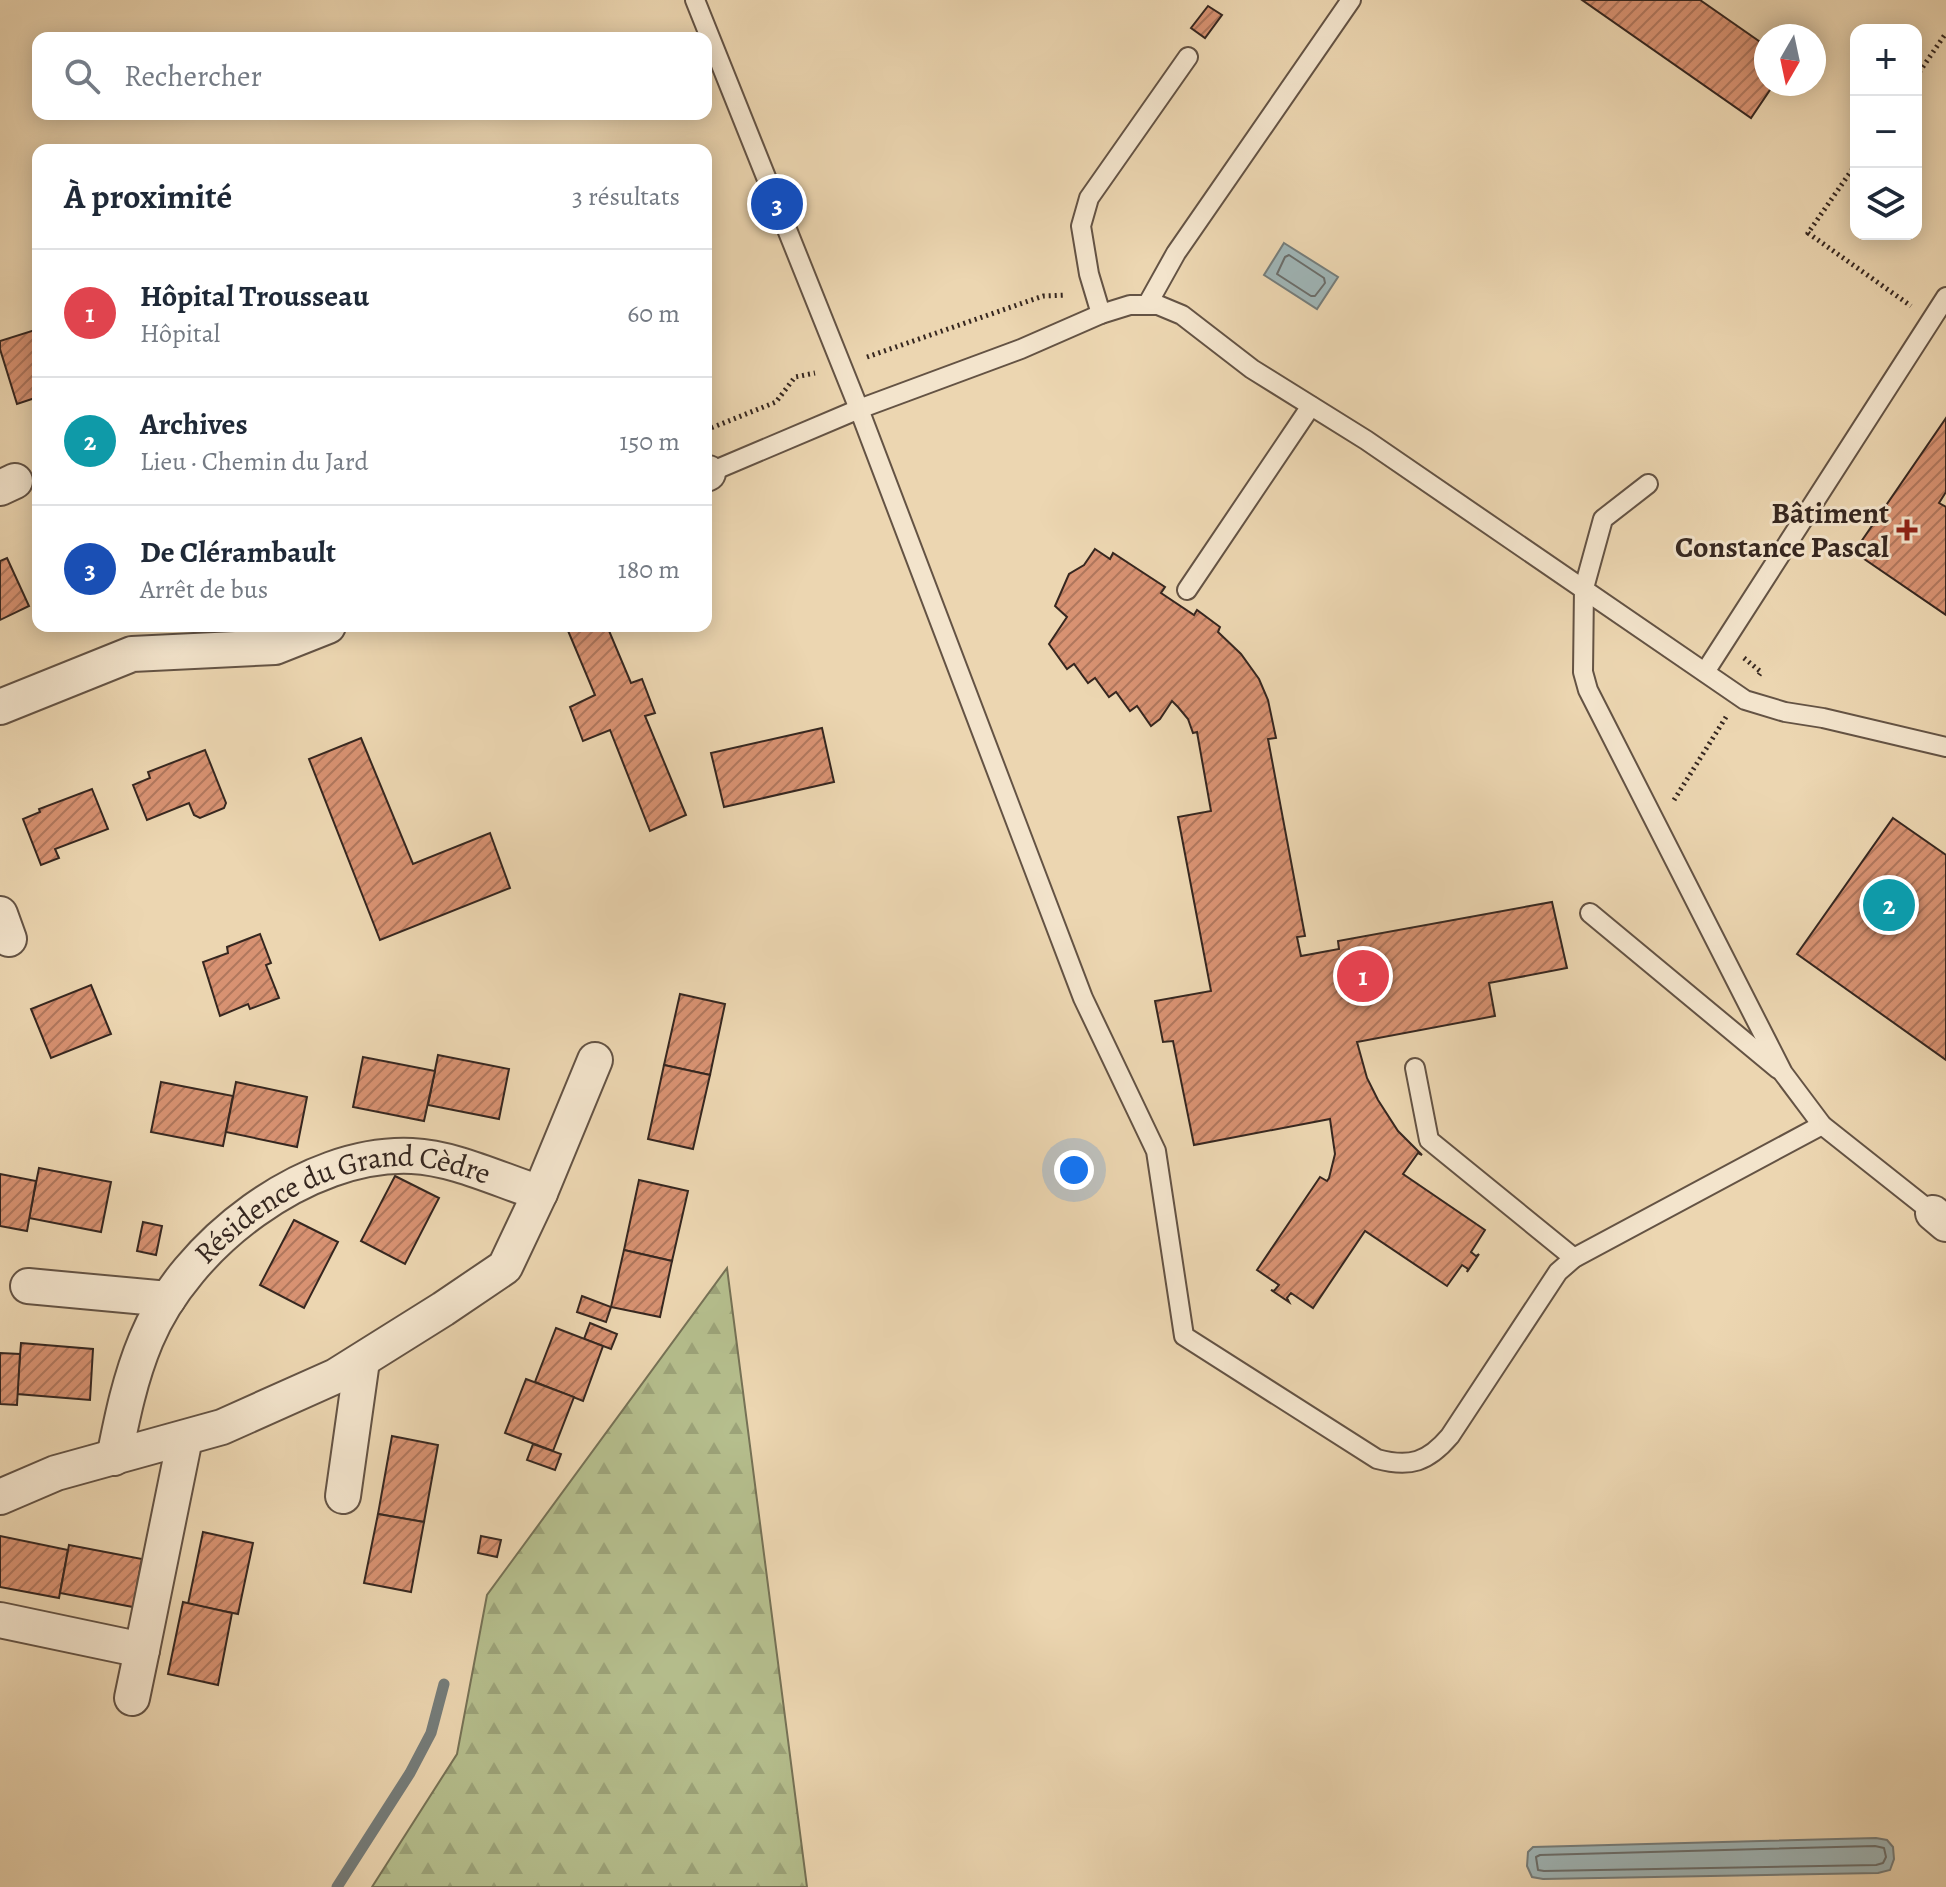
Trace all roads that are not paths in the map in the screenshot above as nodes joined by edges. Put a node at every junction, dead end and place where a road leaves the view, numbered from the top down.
1 (695, 0) edge
2 (1351, 0) edge
3 (708, 32) edge
4 (712, 42) edge
5 (1188, 57) dead end
6 (1946, 297) edge
7 (1147, 305) junction
8 (1101, 314) junction
9 (1311, 406) junction
10 (859, 409) junction
11 (712, 472) edge
12 (1648, 484) dead end
13 (1584, 588) junction
14 (1187, 590) dead end
15 (313, 632) edge
16 (1705, 672) junction
17 (0, 707) edge
18 (1946, 747) edge
19 (1590, 913) dead end
20 (595, 1060) dead end
21 (1415, 1068) dead end
22 (1783, 1073) junction
23 (1822, 1125) junction
24 (540, 1193) junction
25 (1940, 1218) edge
26 (1574, 1258) junction
27 (28, 1286) dead end
28 (168, 1299) junction
29 (362, 1361) junction
30 (185, 1438) junction
31 (114, 1458) junction
32 (343, 1496) dead end
33 (0, 1497) edge
34 (0, 1620) edge
35 (142, 1650) junction
36 (132, 1698) dead end

1 - 3 lane
2 - 7 lane
4 - 10 lane
5 - 8 lane
6 - 16 lane
7 - 8 lane
7 - 9 lane
8 - 10 lane
9 - 13 lane
9 - 14 lane
10 - 11 lane
10 - 26 lane
12 - 13 lane
13 - 16 lane
13 - 22 lane
15 - 17 street
16 - 18 lane
19 - 22 lane
20 - 24 street, Résidence du Grand Cèdre
21 - 26 lane
22 - 23 lane
23 - 25 lane
23 - 26 lane
24 - 28 street, Résidence du Grand Cèdre
24 - 29 street, Résidence du Grand Cèdre
27 - 28 street, Résidence du Grand Cèdre
28 - 31 street, Résidence du Grand Cèdre
29 - 30 street, Résidence du Grand Cèdre
29 - 32 street
30 - 31 street, Résidence du Grand Cèdre
30 - 35 street
31 - 33 street, Résidence du Grand Cèdre
34 - 35 street
35 - 36 street

